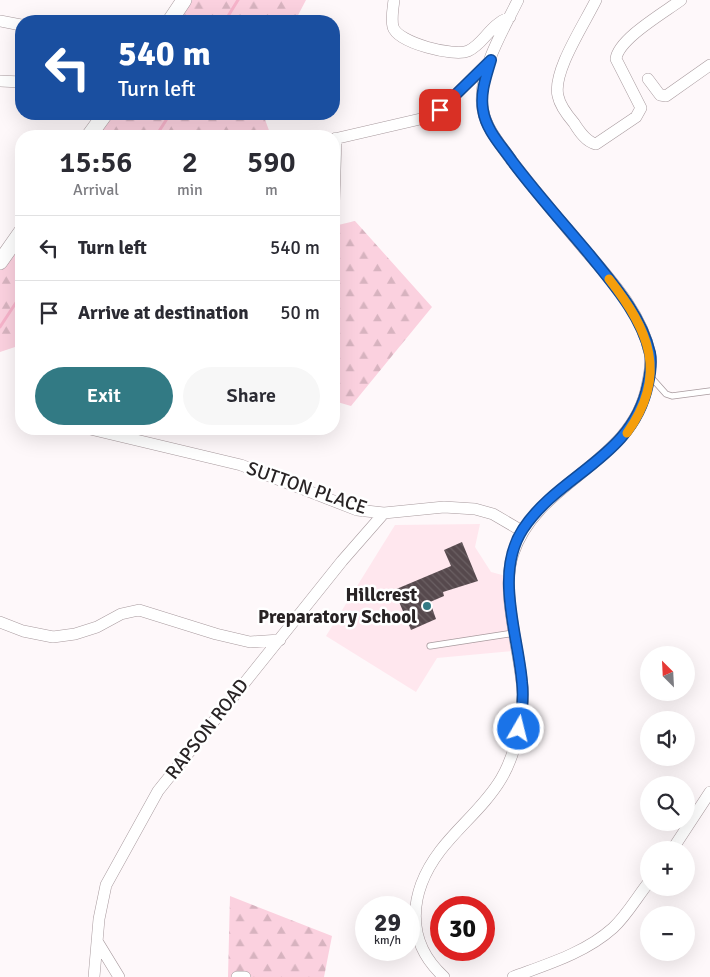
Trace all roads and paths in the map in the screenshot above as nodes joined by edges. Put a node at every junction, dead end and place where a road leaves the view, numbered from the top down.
1 (184, 0) edge
2 (394, 0) edge
3 (518, 0) edge
4 (596, 0) edge
5 (681, 0) edge
6 (174, 15) edge
7 (510, 18) junction
8 (0, 20) edge
9 (15, 24) edge
10 (491, 60) junction
11 (710, 65) edge
12 (648, 79) dead end
13 (0, 81) edge
14 (15, 82) edge
15 (340, 138) edge
16 (15, 241) edge
17 (0, 262) edge
18 (650, 376) junction
19 (710, 391) edge
20 (115, 435) edge
21 (384, 513) junction
22 (522, 531) junction
23 (0, 622) edge
24 (515, 633) junction
25 (280, 640) junction
26 (430, 646) dead end
27 (710, 792) edge
28 (678, 841) edge
29 (640, 894) edge
30 (97, 941) junction
31 (94, 977) edge
32 (119, 977) edge
33 (237, 977) edge
34 (245, 977) edge
35 (444, 977) edge
36 (513, 977) edge

1 - 6 main road
2 - 7 street
3 - 7 street
4 - 5 street
7 - 10 street
8 - 9 street
10 - 15 street
10 - 18 street
11 - 12 street
13 - 14 street
16 - 17 main road
18 - 19 lane
18 - 22 street
20 - 21 street, SUTTON PLACE
21 - 22 street, SUTTON PLACE
21 - 25 street, RAPSON ROAD
22 - 24 street
23 - 25 street
24 - 26 lane
24 - 35 street
25 - 30 street, RAPSON ROAD
27 - 28 street
29 - 36 street
30 - 31 street, RAPSON ROAD
30 - 32 street
33 - 34 street

